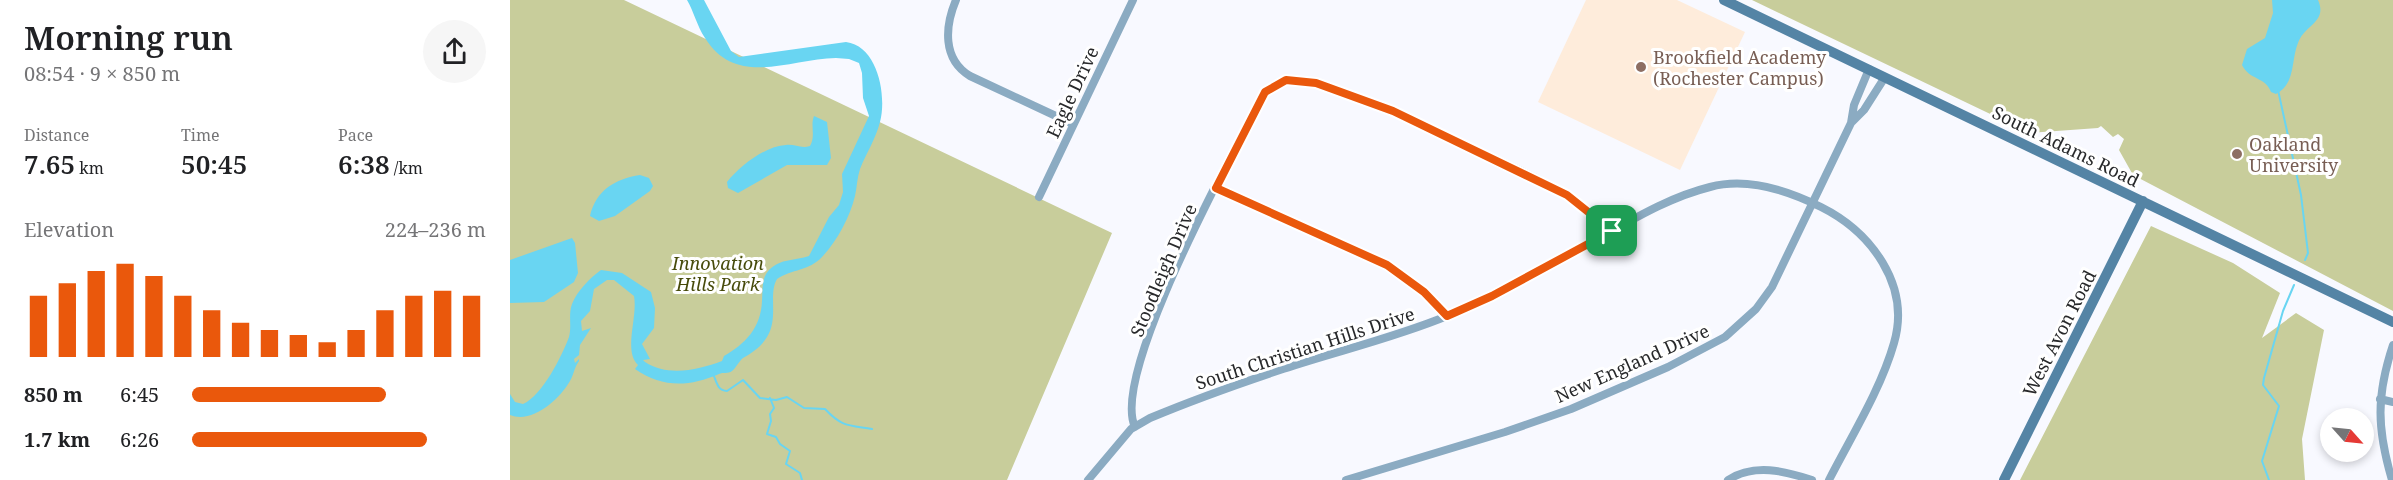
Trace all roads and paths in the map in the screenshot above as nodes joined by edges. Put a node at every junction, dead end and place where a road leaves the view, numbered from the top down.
1 (956, 0) edge
2 (1133, 0) edge
3 (1724, 0) edge
4 (1869, 69) junction
5 (1885, 77) junction
6 (1851, 123) junction
7 (1073, 124) junction
8 (1216, 188) junction
9 (1039, 197) dead end
10 (2143, 201) junction
11 (1814, 203) junction
12 (1612, 231) junction
13 (1447, 316) junction
14 (2393, 322) edge
15 (2393, 345) edge
16 (2380, 399) junction
17 (2393, 402) edge
18 (1135, 426) junction
19 (1088, 480) edge
20 (1346, 480) edge
21 (1728, 480) edge
22 (1812, 480) edge
23 (1829, 480) edge
24 (2004, 480) edge
25 (2392, 480) edge

1 - 7 street
2 - 7 street, Eagle Drive
3 - 4 main road, South Adams Road
4 - 5 main road, South Adams Road
4 - 6 street, New England Drive
5 - 6 street, New England Drive
5 - 10 main road, South Adams Road
6 - 11 street, New England Drive
7 - 9 street, Eagle Drive
8 - 12 street, Stoodleigh Drive
8 - 13 street
8 - 18 street, Stoodleigh Drive
10 - 14 main road, South Adams Road
10 - 24 main road, West Avon Road
11 - 12 street, South Christian Hills Drive
11 - 20 street, New England Drive
11 - 23 street, South Christian Hills Drive
12 - 13 street, South Christian Hills Drive
13 - 18 street, South Christian Hills Drive
15 - 16 street
16 - 17 street
16 - 25 street
18 - 19 street, South Christian Hills Drive
21 - 22 street

